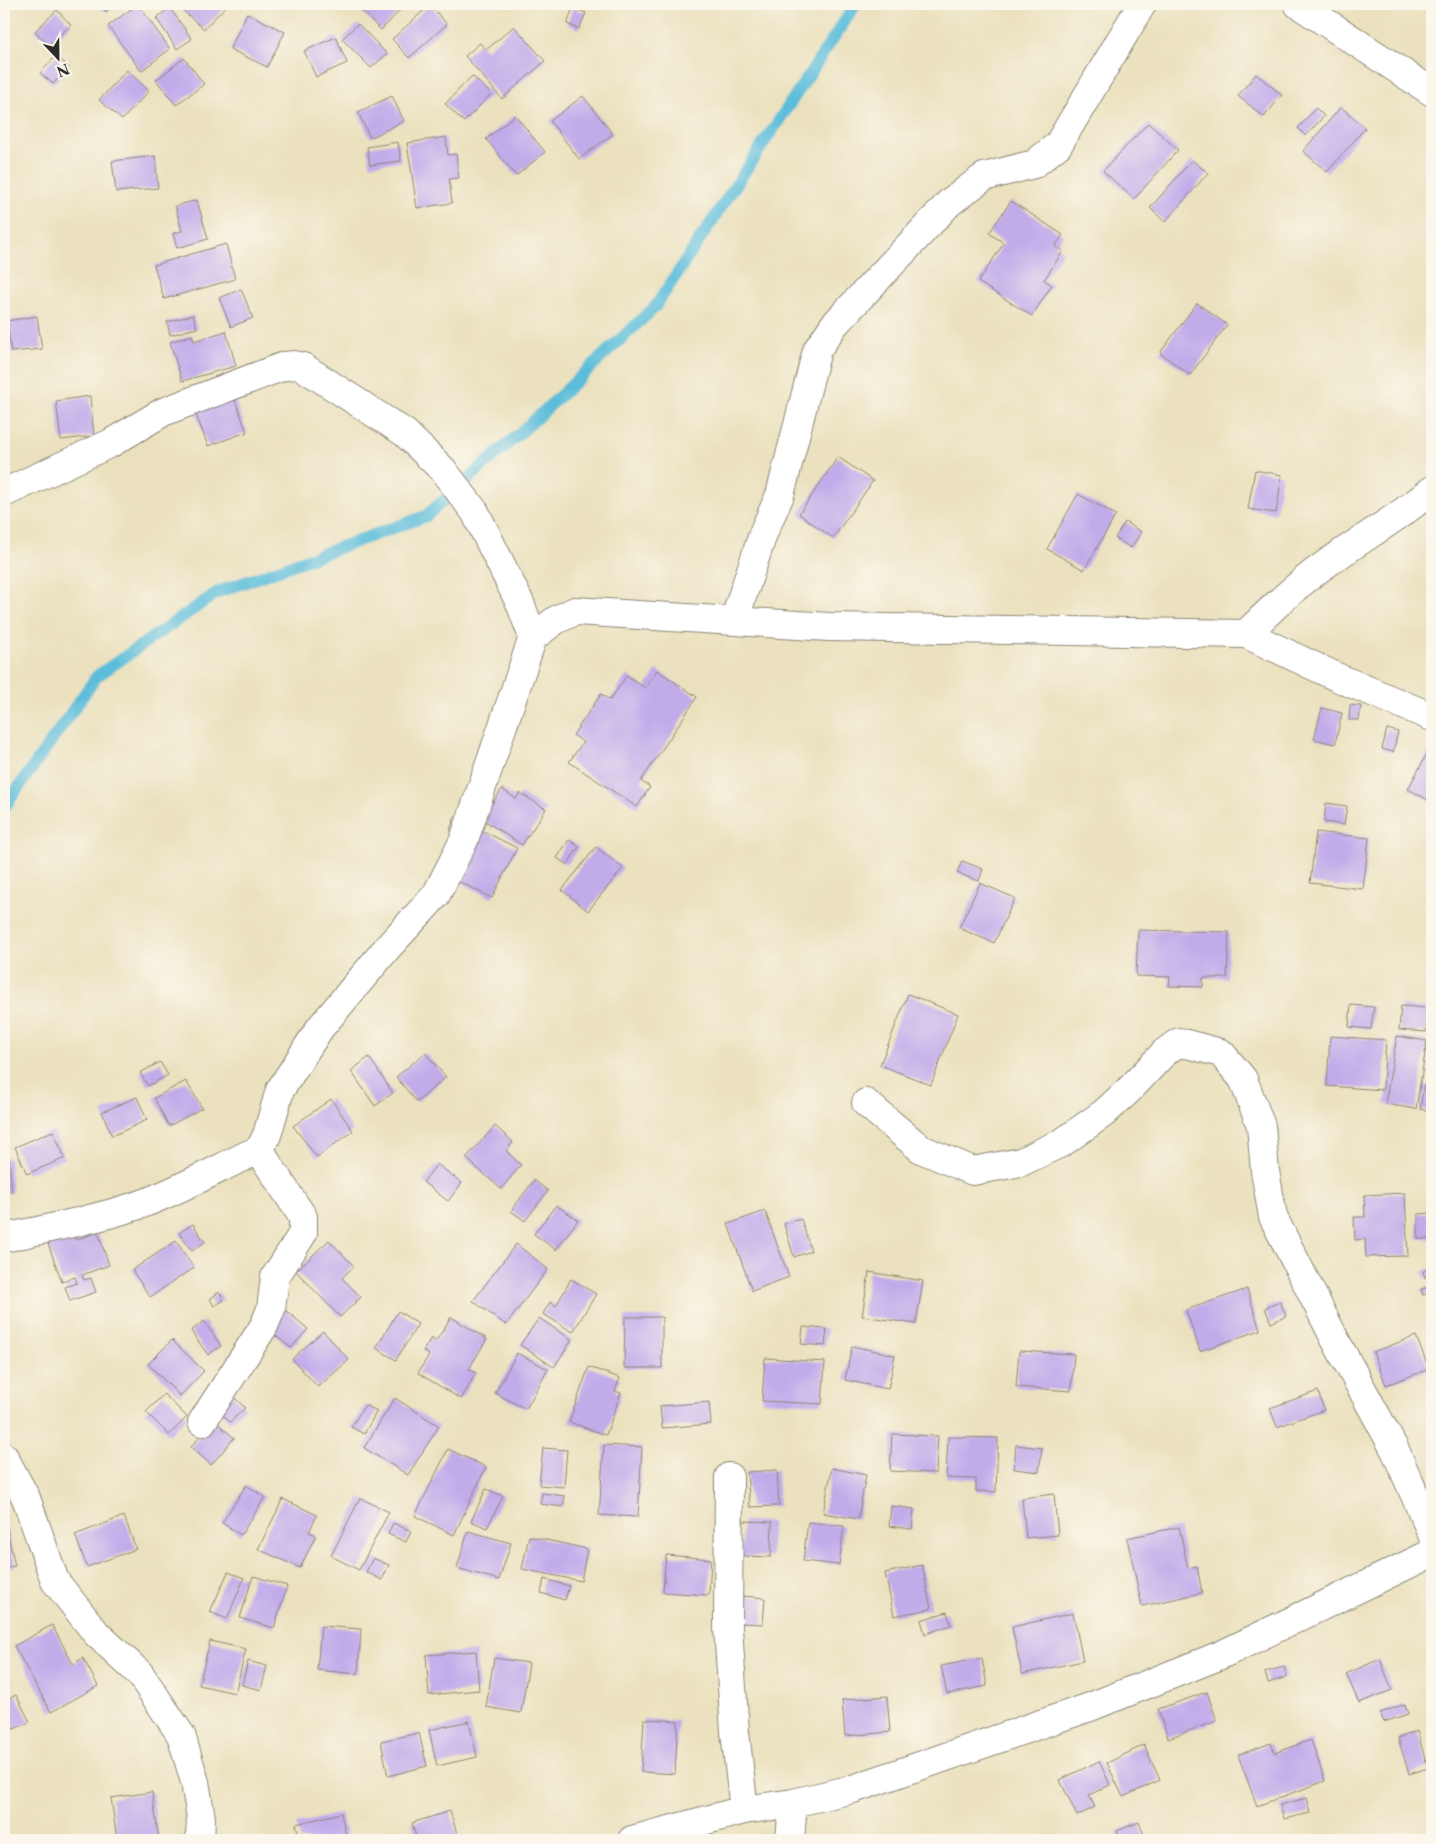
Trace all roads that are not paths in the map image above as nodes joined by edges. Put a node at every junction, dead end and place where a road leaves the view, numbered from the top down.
1 (1142, 4) edge
2 (1298, 4) edge
3 (1432, 92) edge
4 (1432, 490) edge
5 (4, 493) edge
6 (734, 621) junction
7 (1246, 634) junction
8 (533, 637) junction
9 (1432, 717) edge
10 (866, 1103) dead end
11 (260, 1148) junction
12 (4, 1238) edge
13 (202, 1422) dead end
14 (4, 1456) edge
15 (728, 1477) dead end
16 (1432, 1534) edge
17 (1432, 1553) edge
18 (793, 1803) junction
19 (744, 1810) junction
20 (200, 1840) edge
21 (632, 1840) edge
22 (790, 1840) edge

1 - 6 street
2 - 3 street
4 - 7 street
5 - 8 street
6 - 7 street
6 - 8 street
7 - 9 street
8 - 11 street
10 - 16 street
11 - 12 street
11 - 13 street
14 - 20 street
15 - 19 street
17 - 18 street
18 - 19 street
18 - 22 street
19 - 21 street

